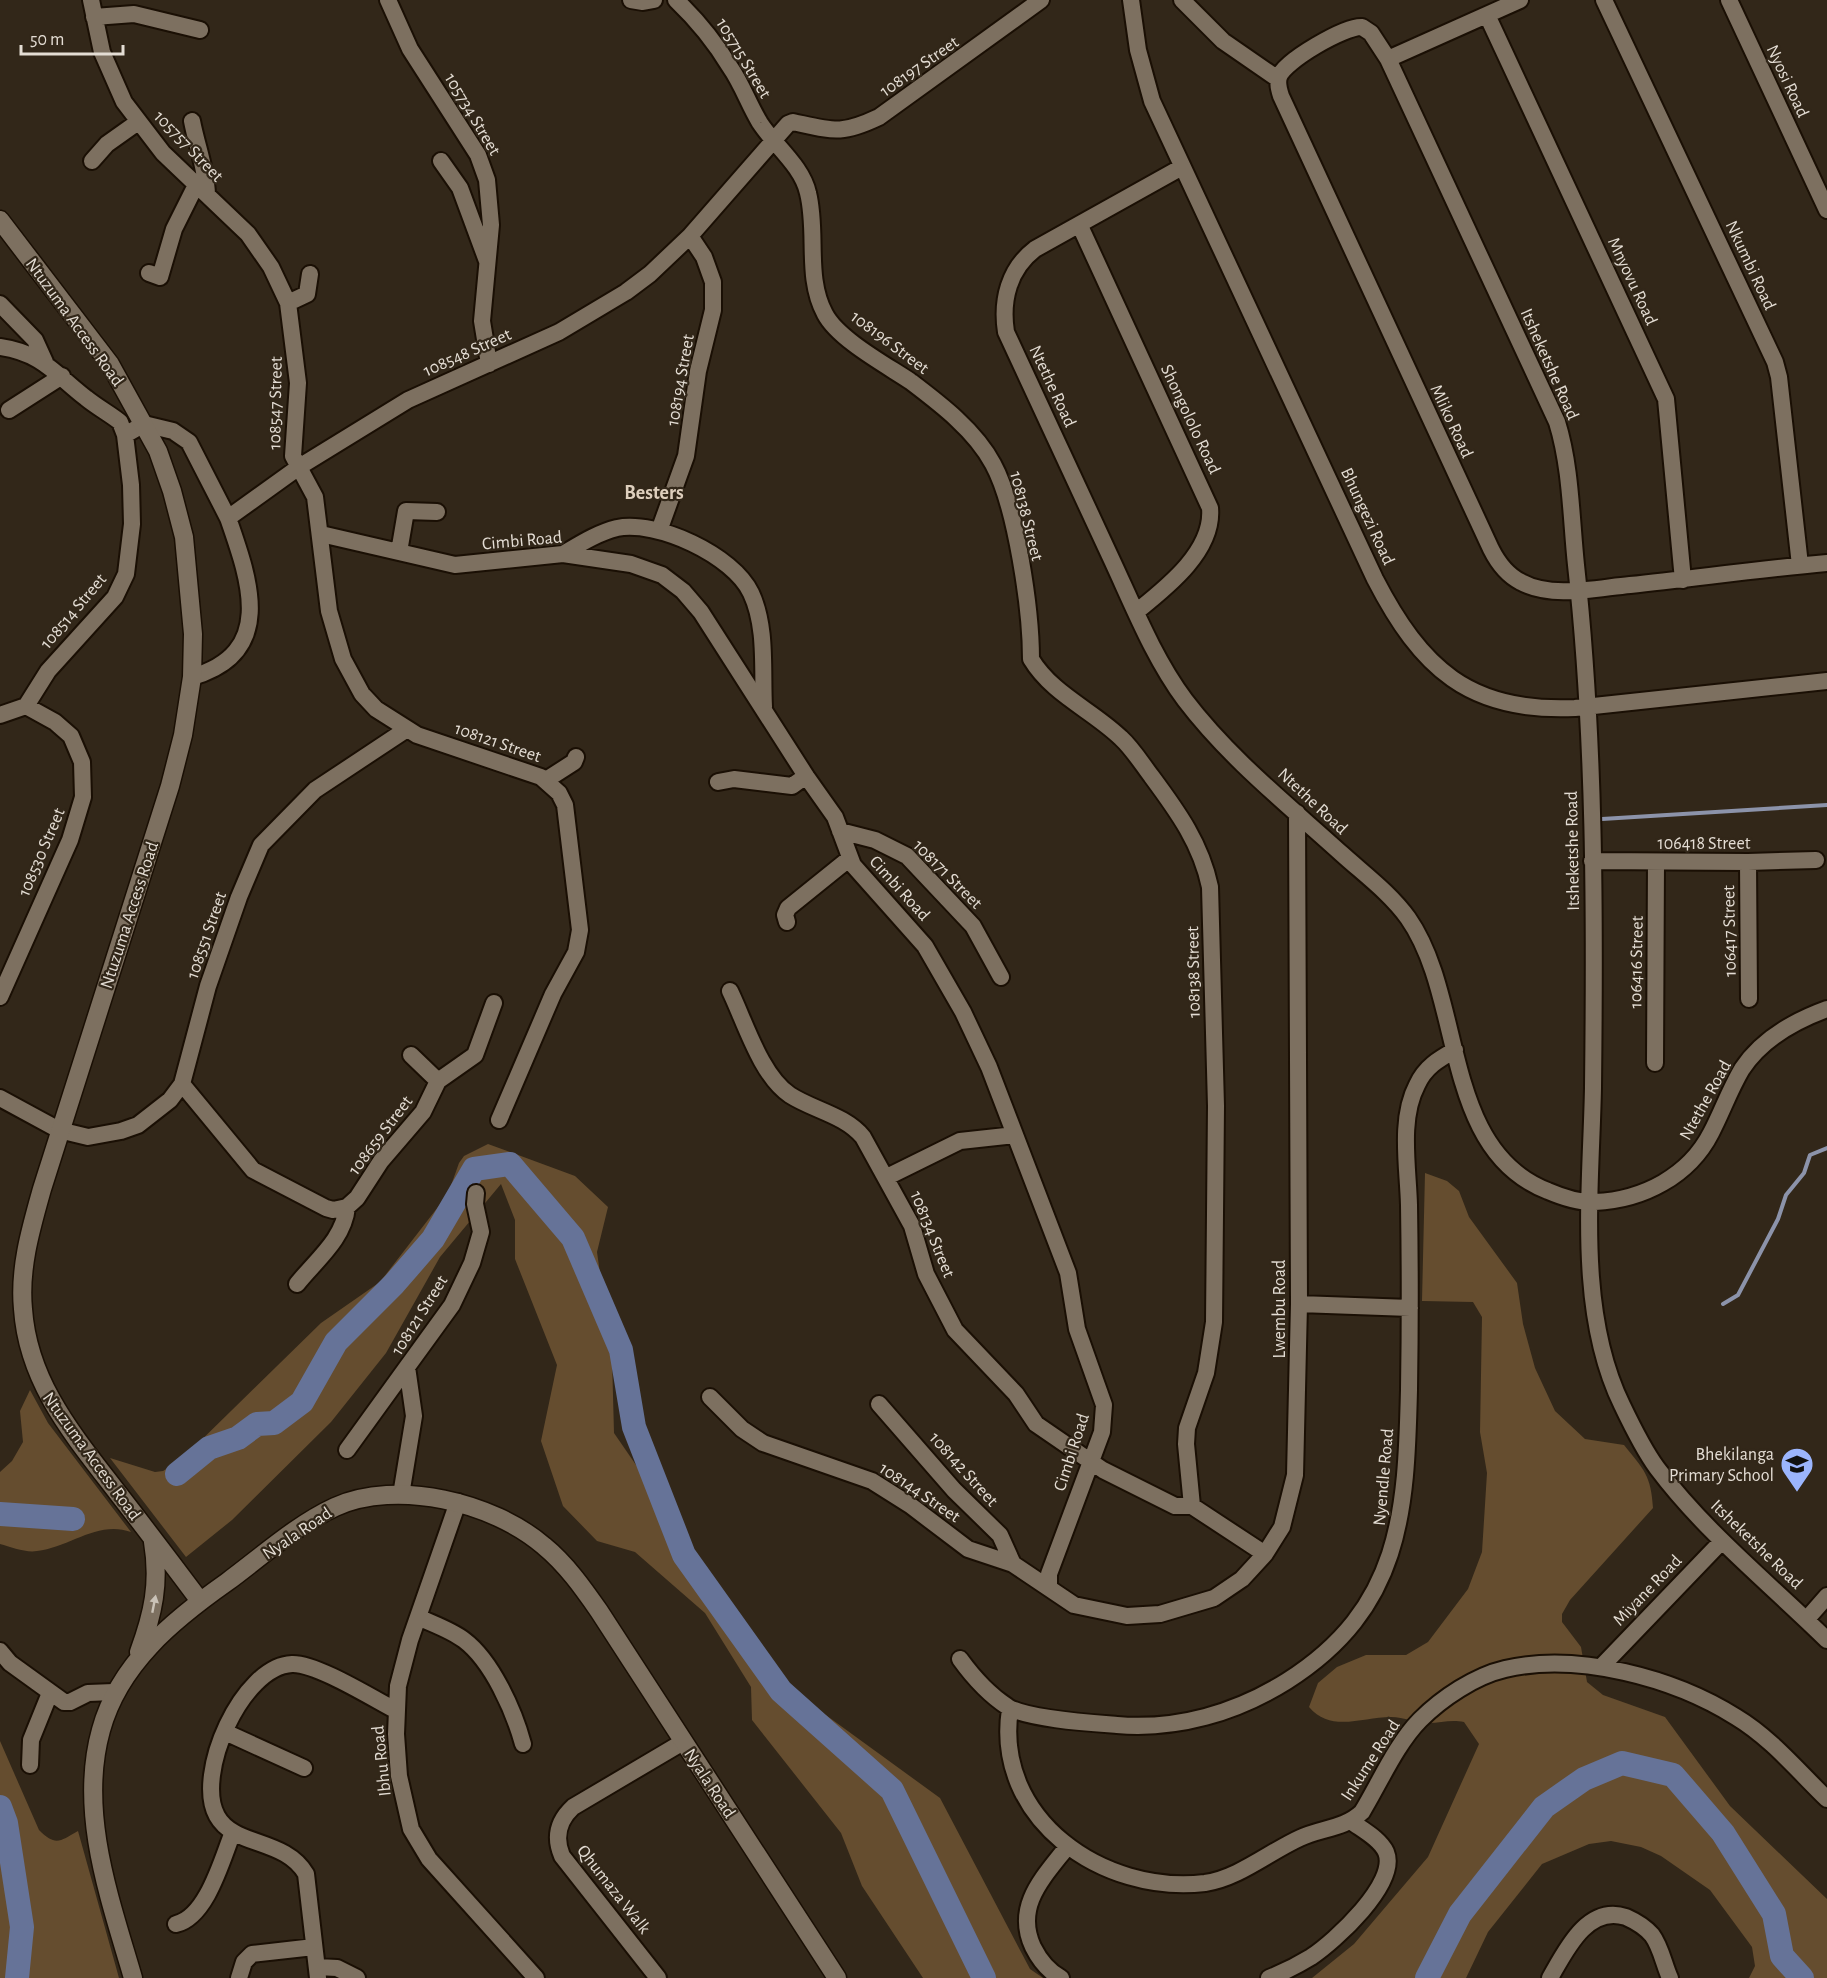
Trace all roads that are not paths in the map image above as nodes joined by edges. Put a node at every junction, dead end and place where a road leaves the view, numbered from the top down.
1 (91, 0) edge
2 (388, 0) edge
3 (631, 0) edge
4 (654, 0) edge
5 (676, 0) edge
6 (1041, 0) edge
7 (1131, 0) edge
8 (1182, 0) edge
9 (1520, 0) edge
10 (1604, 0) edge
11 (1729, 0) edge
12 (1487, 15) junction
13 (94, 17) junction
14 (200, 30) dead end
15 (1388, 59) junction
16 (1278, 79) junction
17 (138, 122) junction
18 (192, 122) dead end
19 (807, 125) joint
20 (772, 141) junction
21 (92, 161) dead end
22 (441, 161) dead end
23 (1182, 167) junction
24 (202, 189) junction
25 (1827, 210) edge
26 (0, 220) edge
27 (1080, 226) junction
28 (690, 236) junction
29 (487, 261) junction
30 (310, 274) dead end
31 (154, 275) dead end
32 (288, 303) junction
33 (0, 304) edge
34 (0, 347) edge
35 (45, 362) junction
36 (489, 364) junction
37 (62, 376) junction
38 (9, 410) dead end
39 (144, 424) junction
40 (965, 428) joint
41 (125, 435) junction
42 (299, 467) junction
43 (437, 512) dead end
44 (228, 518) junction
45 (659, 531) junction
46 (321, 534) junction
47 (399, 552) junction
48 (563, 554) junction
49 (1827, 563) edge
50 (1800, 565) junction
51 (1683, 580) junction
52 (1579, 589) junction
53 (1136, 612) junction
54 (192, 677) junction
55 (1827, 681) edge
56 (26, 706) junction
57 (1587, 706) junction
58 (764, 707) junction
59 (0, 715) edge
60 (407, 729) junction
61 (576, 757) dead end
62 (806, 776) junction
63 (546, 780) junction
64 (718, 782) dead end
65 (1297, 813) junction
66 (840, 831) junction
67 (850, 858) junction
68 (1816, 860) dead end
69 (1592, 861) junction
70 (1656, 862) junction
71 (1748, 862) junction
72 (787, 922) dead end
73 (1001, 977) dead end
74 (730, 991) dead end
75 (0, 997) edge
76 (1749, 999) dead end
77 (494, 1003) dead end
78 (1827, 1009) edge
79 (1455, 1050) junction
80 (411, 1055) dead end
81 (1654, 1063) dead end
82 (438, 1081) junction
83 (182, 1084) junction
84 (0, 1098) edge
85 (498, 1120) dead end
86 (59, 1130) junction
87 (1015, 1135) junction
88 (887, 1178) junction
89 (476, 1193) dead end
90 (1591, 1203) junction
91 (347, 1207) junction
92 (297, 1284) dead end
93 (1299, 1304) junction
94 (1410, 1308) junction
95 (407, 1367) junction
96 (710, 1397) dead end
97 (879, 1404) dead end
98 (346, 1450) dead end
99 (1092, 1461) junction
100 (401, 1495) junction
101 (458, 1502) junction
102 (1192, 1506) junction
103 (153, 1539) junction
104 (1722, 1541) junction
105 (1265, 1554) junction
106 (1013, 1564) junction
107 (1048, 1586) junction
108 (1827, 1596) edge
109 (200, 1601) junction
110 (418, 1617) junction
111 (1806, 1620) junction
112 (1827, 1640) edge
113 (0, 1651) edge
114 (960, 1659) dead end
115 (137, 1660) junction
116 (1601, 1667) junction
117 (114, 1692) junction
118 (50, 1693) junction
119 (1010, 1709) junction
120 (395, 1710) junction
121 (225, 1732) junction
122 (683, 1742) junction
123 (523, 1744) dead end
124 (30, 1765) dead end
125 (304, 1768) dead end
126 (1827, 1799) edge
127 (1352, 1822) junction
128 (233, 1832) junction
129 (1067, 1847) junction
130 (176, 1924) dead end
131 (314, 1947) junction
132 (317, 1972) edge
133 (133, 1978) edge
134 (239, 1978) edge
135 (357, 1978) edge
136 (536, 1978) edge
137 (658, 1978) edge
138 (837, 1978) edge
139 (1061, 1978) edge
140 (1269, 1978) edge
141 (1550, 1978) edge
142 (1670, 1978) edge

1 - 13 street, 105757 Street
2 - 29 street, 105734 Street
3 - 4 street
5 - 20 street, 105715 Street
6 - 19 street, 108197 Street
7 - 23 street, Bhungezi Road
8 - 16 street
9 - 12 street
10 - 50 street, Nkumbi Road
11 - 25 street, Nyosi Road
12 - 15 street
12 - 51 street, Mnyovu Road
13 - 14 street
13 - 17 street, 105757 Street
15 - 16 street, Itsheketshe Road
15 - 52 street, Itsheketshe Road
16 - 52 street, Mliko Road
17 - 21 street
17 - 24 street, 105757 Street
18 - 24 street
19 - 20 street, 108548 Street
20 - 28 street, 108548 Street
20 - 40 street, 108196 Street
22 - 29 street
23 - 27 street, Ntethe Road
23 - 57 street, Bhungezi Road
24 - 31 street
24 - 32 street, 105757 Street
26 - 39 street, Ntuzuma Access Road
27 - 53 street, Shongololo Road
27 - 53 street, Ntethe Road
28 - 36 street, 108548 Street
28 - 45 street, 108194 Street
29 - 36 street, 105734 Street
30 - 32 street
32 - 42 street, 108547 Street
33 - 35 street
34 - 35 street
35 - 37 street
36 - 42 street, 108548 Street
37 - 38 street
37 - 41 street
39 - 41 street
39 - 44 street
39 - 54 street, Ntuzuma Access Road
40 - 102 street, 108138 Street
41 - 56 street, 108514 Street
42 - 44 street, 108548 Street
42 - 46 street, 108121 Street
43 - 47 street
44 - 54 street
45 - 48 street
45 - 58 street
46 - 47 street, Cimbi Road
46 - 60 street, 108121 Street
47 - 48 street, Cimbi Road
48 - 58 street, Cimbi Road
49 - 50 street, Mliko Road
50 - 51 street, Mliko Road
51 - 52 street, Mliko Road
52 - 57 street, Itsheketshe Road
53 - 65 street, Ntethe Road
54 - 86 street, Ntuzuma Access Road
55 - 57 street, Bhungezi Road
56 - 59 street
56 - 75 street, 108530 Street
57 - 69 street, Itsheketshe Road
58 - 62 street, Cimbi Road
60 - 63 street, 108121 Street
60 - 83 street, 108551 Street
61 - 63 street
62 - 64 street
62 - 66 street, Cimbi Road
63 - 85 street, 108121 Street
65 - 79 street, Ntethe Road
65 - 93 street, Lwembu Road
66 - 67 street, Cimbi Road
66 - 73 street, 108171 Street
67 - 72 street
67 - 87 street, Cimbi Road
68 - 71 street, 106418 Street
69 - 70 street, 106418 Street
69 - 90 street, Itsheketshe Road
70 - 71 street, 106418 Street
70 - 81 street, 106416 Street
71 - 76 street, 106417 Street
74 - 88 street, 108134 Street
77 - 82 street
78 - 90 street, Ntethe Road
79 - 90 street, Ntethe Road
79 - 94 street, Nyendle Road
80 - 82 street
82 - 91 street, 108659 Street
83 - 86 street, 108551 Street
83 - 91 street
84 - 86 street
86 - 103 street, Ntuzuma Access Road
87 - 88 street
87 - 99 street, Cimbi Road
88 - 99 street, 108134 Street
89 - 95 street, 108121 Street
90 - 104 street, Itsheketshe Road
91 - 92 street, 108659 Street
93 - 94 street
93 - 105 street, Lwembu Road
94 - 119 street, Nyendle Road
95 - 98 street
95 - 100 street, 108121 Street
96 - 106 street, 108144 Street
97 - 106 street, 108142 Street
99 - 102 street, 108134 Street
99 - 107 street, Cimbi Road
100 - 101 street, Nyala Road
100 - 109 street, Nyala Road
101 - 110 street, Ibhu Road
101 - 122 street, Nyala Road
102 - 105 street
103 - 109 street, Ntuzuma Access Road
115 -> 103 street
104 - 111 street, Itsheketshe Road
104 - 116 street, Miyane Road
105 - 107 street, Lwembu Road
106 - 107 street, 108144 Street
108 - 111 street
109 - 115 street, Nyala Road
110 - 120 street, Ibhu Road
110 - 123 street
111 - 112 street, Itsheketshe Road
113 - 118 street
114 - 119 street, Nyendle Road
115 - 117 street, Nyala Road
116 - 126 street, Inkume Road
116 - 127 street, Inkume Road
117 - 118 street
117 - 133 street, Nyala Road
118 - 124 street
119 - 129 street, Inkume Road
120 - 121 street
120 - 136 street, Ibhu Road
121 - 125 street
121 - 128 street
122 - 137 street, Qhumaza Walk
122 - 138 street, Nyala Road
127 - 129 street, Inkume Road
127 - 140 street
128 - 130 street
128 - 131 street
129 - 139 street
131 - 132 street
131 - 134 street
132 - 135 street
141 - 142 street

